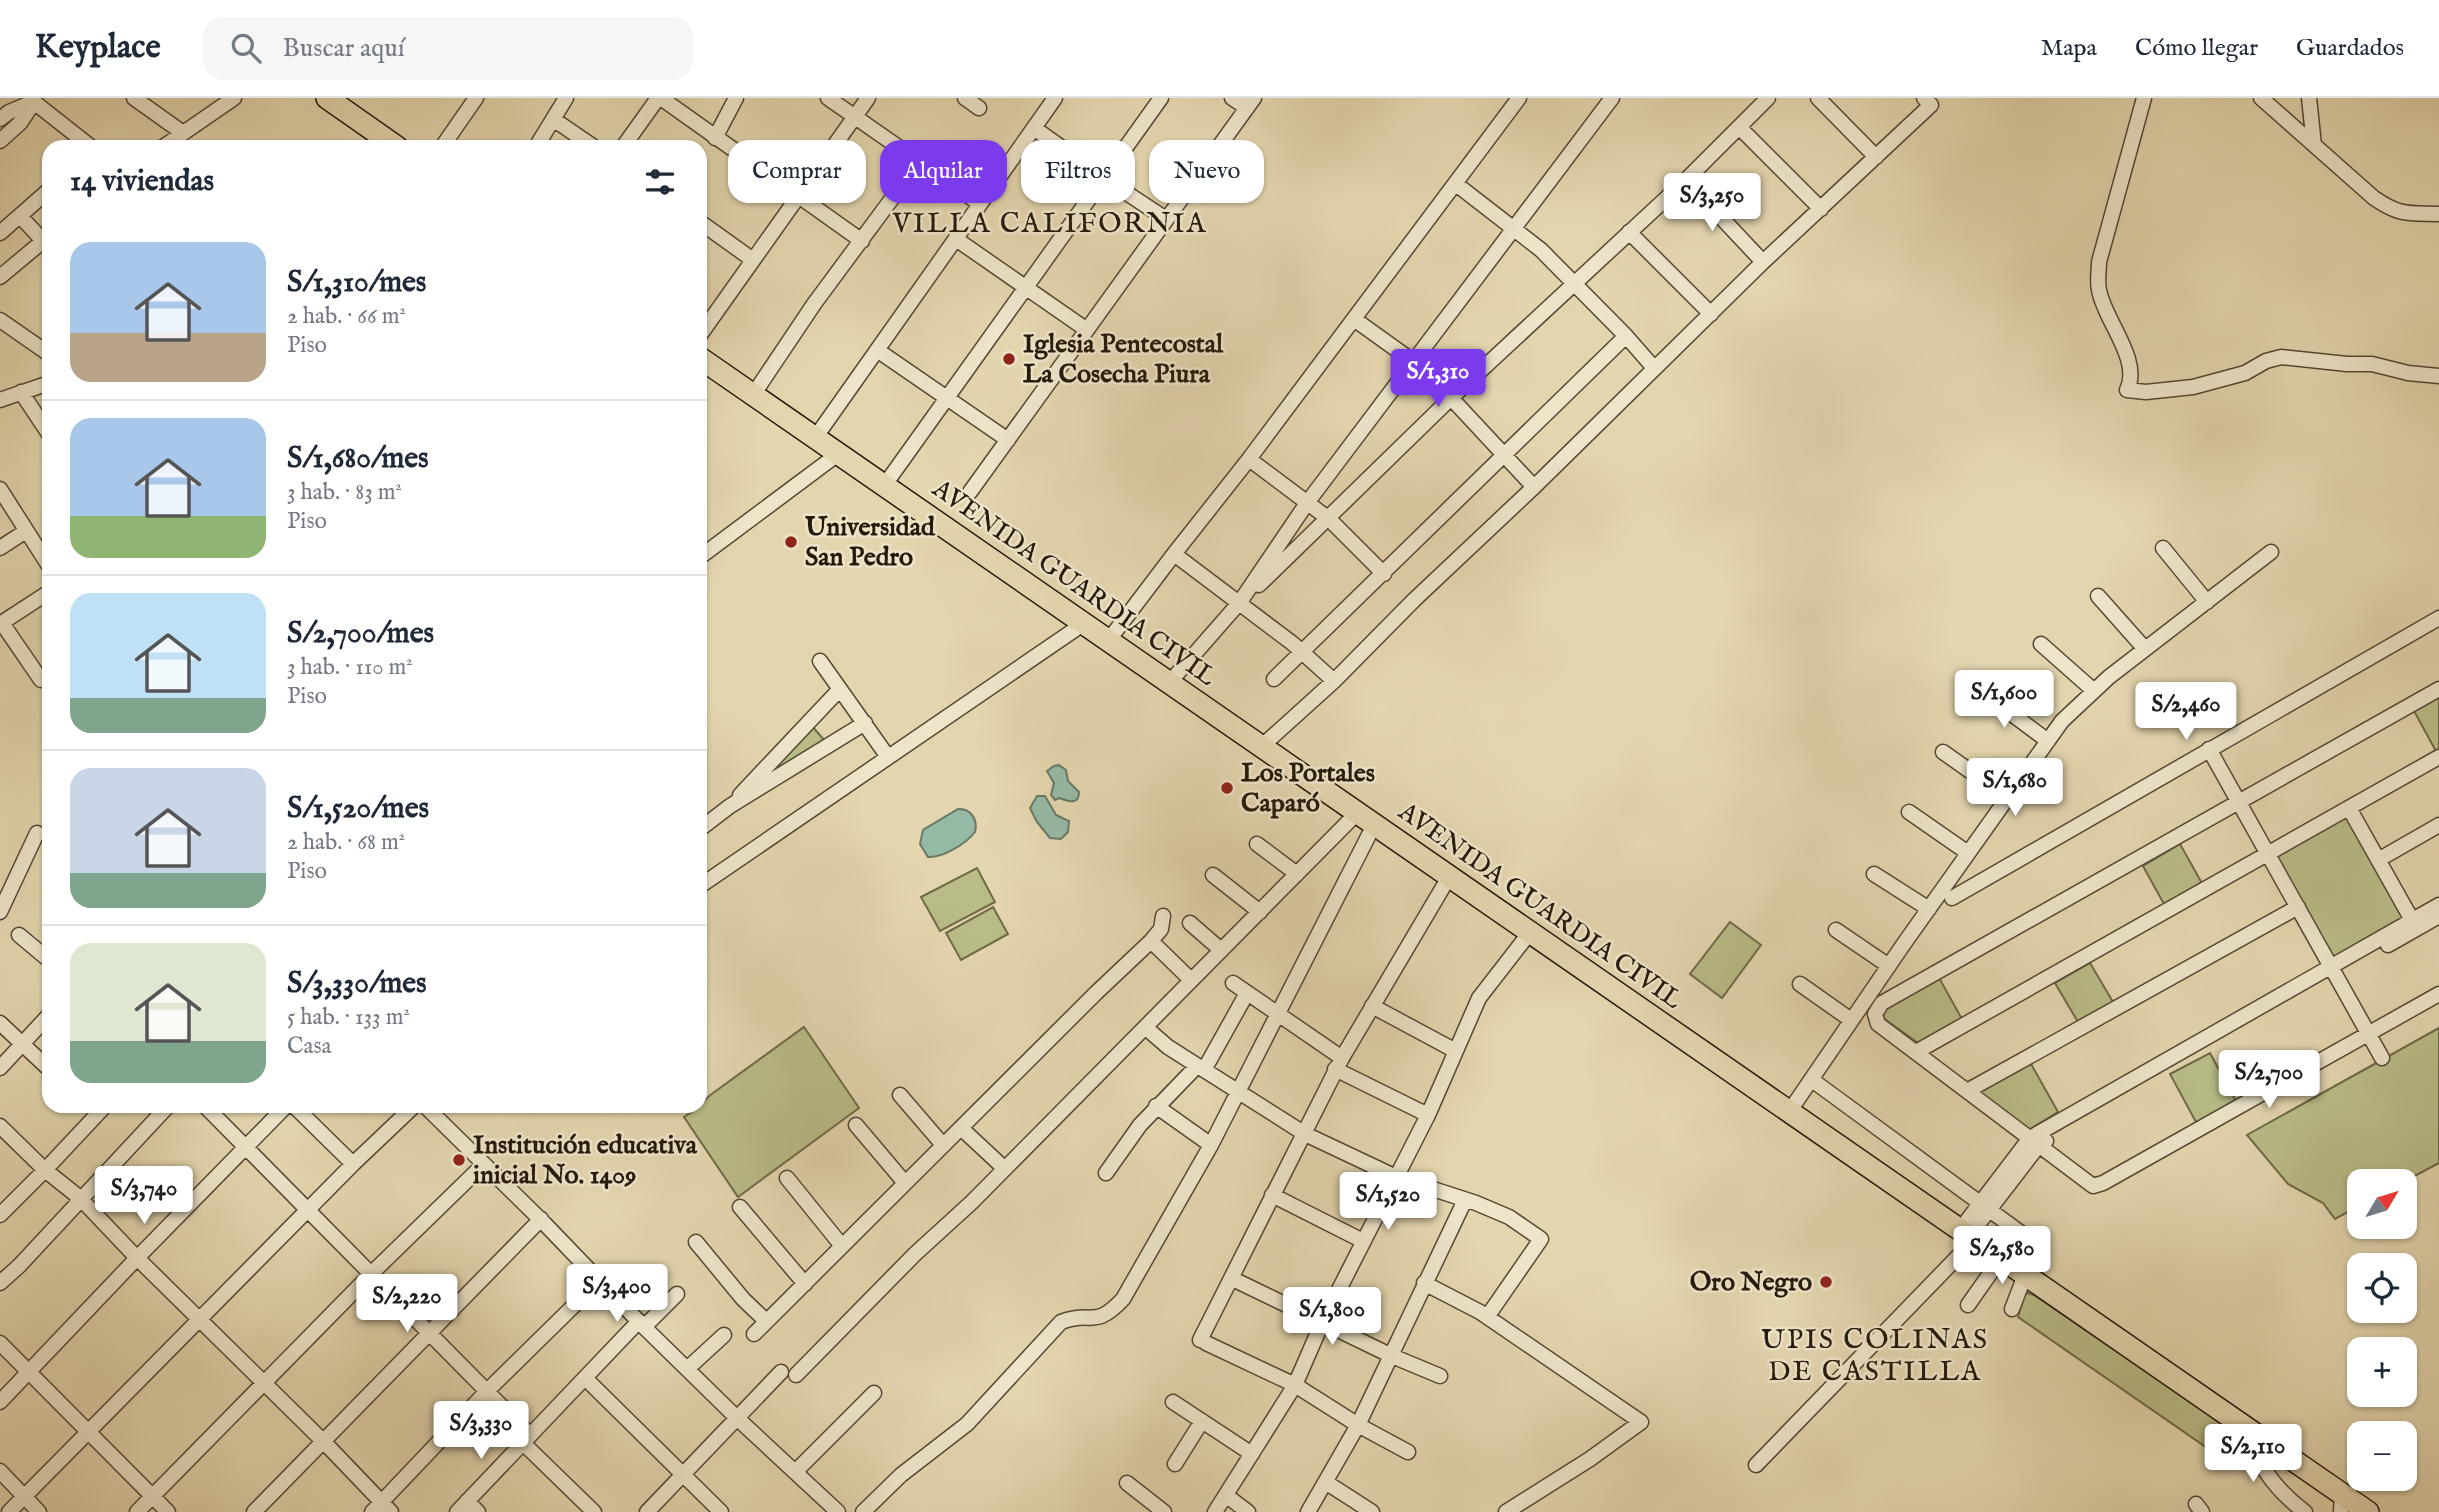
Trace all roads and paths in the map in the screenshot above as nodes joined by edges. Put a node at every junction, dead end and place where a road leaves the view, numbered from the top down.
1 (134, 98) edge
2 (234, 98) edge
3 (327, 98) edge
4 (477, 98) edge
5 (566, 98) edge
6 (659, 98) edge
7 (736, 98) edge
8 (828, 98) edge
9 (867, 98) edge
10 (965, 98) edge
11 (1055, 98) edge
12 (1161, 98) edge
13 (1232, 98) edge
14 (1518, 98) edge
15 (1612, 98) edge
16 (1768, 98) edge
17 (1818, 98) edge
18 (1924, 98) edge
19 (2144, 98) edge
20 (2261, 98) edge
21 (2309, 98) edge
22 (36, 100) edge
23 (1250, 103) edge
24 (979, 108) dead end
25 (3, 112) edge
26 (854, 117) junction
27 (553, 119) junction
28 (1738, 127) junction
29 (1034, 128) junction
30 (183, 133) junction
31 (715, 138) junction
32 (83, 140) edge
33 (173, 140) edge
34 (387, 140) edge
35 (447, 140) edge
36 (540, 140) edge
37 (584, 140) edge
38 (628, 140) edge
39 (838, 140) edge
40 (887, 140) edge
41 (1051, 140) edge
42 (1131, 140) edge
43 (0, 141) edge
44 (2314, 145) junction
45 (728, 147) edge
46 (1876, 157) junction
47 (1686, 180) junction
48 (1456, 184) junction
49 (42, 196) edge
50 (1135, 198) edge
51 (793, 203) edge
52 (808, 203) edge
53 (889, 203) edge
54 (1086, 203) edge
55 (981, 204) joint
56 (1821, 209) junction
57 (2439, 214) edge
58 (20, 216) junction
59 (1167, 219) junction
60 (707, 227) edge
61 (1514, 229) junction
62 (1629, 232) junction
63 (0, 233) edge
64 (42, 236) edge
65 (956, 239) junction
66 (862, 241) junction
67 (42, 245) edge
68 (753, 260) junction
69 (1763, 262) junction
70 (0, 277) edge
71 (1573, 283) junction
72 (1026, 287) junction
73 (1711, 314) junction
74 (1354, 319) junction
75 (0, 320) edge
76 (707, 325) edge
77 (1087, 330) junction
78 (1626, 336) junction
79 (42, 349) edge
80 (877, 350) junction
81 (1414, 361) junction
82 (707, 363) edge
83 (1654, 368) junction
84 (2439, 376) edge
85 (42, 385) edge
86 (0, 386) edge
87 (11, 395) edge
88 (753, 395) junction
89 (947, 398) junction
90 (1451, 398) junction
91 (42, 428) edge
92 (815, 438) junction
93 (1008, 440) junction
94 (838, 454) junction
95 (1503, 455) junction
96 (1249, 459) junction
97 (884, 486) junction
98 (1534, 487) junction
99 (970, 492) dead end
100 (1, 494) edge
101 (1307, 503) junction
102 (1329, 519) junction
103 (26, 531) junction
104 (0, 548) edge
105 (2164, 548) dead end
106 (707, 552) edge
107 (2272, 552) dead end
108 (1174, 554) junction
109 (42, 555) edge
110 (1384, 574) junction
111 (2098, 596) dead end
112 (42, 597) edge
113 (2207, 602) junction
114 (1240, 603) junction
115 (2439, 618) edge
116 (1, 623) edge
117 (1083, 624) junction
118 (1108, 641) junction
119 (2041, 644) dead end
120 (2145, 649) junction
121 (1302, 652) junction
122 (820, 662) dead end
123 (1274, 679) dead end
124 (41, 680) dead end
125 (1334, 681) junction
126 (1169, 683) junction
127 (2439, 689) edge
128 (840, 690) junction
129 (1981, 691) dead end
130 (2093, 691) junction
131 (865, 723) junction
132 (2048, 741) junction
133 (1261, 747) junction
134 (2209, 749) junction
135 (1943, 752) dead end
136 (888, 757) junction
137 (2439, 757) edge
138 (2008, 797) junction
139 (2238, 801) junction
140 (730, 806) junction
141 (2349, 808) junction
142 (1909, 812) dead end
143 (1365, 819) junction
144 (707, 824) edge
145 (2439, 825) edge
146 (37, 833) dead end
147 (1257, 844) dead end
148 (1968, 853) junction
149 (2268, 854) junction
150 (2378, 860) junction
151 (1297, 874) junction
152 (1874, 874) dead end
153 (1213, 875) dead end
154 (1449, 877) junction
155 (707, 881) edge
156 (1952, 898) dead end
157 (2439, 905) edge
158 (2298, 907) junction
159 (1929, 909) junction
160 (0, 912) edge
161 (1260, 912) junction
162 (1163, 916) dead end
163 (2439, 916) edge
164 (2412, 920) junction
165 (1189, 923) dead end
166 (1836, 930) dead end
167 (1531, 931) junction
168 (19, 935) dead end
169 (1151, 941) junction
170 (1221, 950) junction
171 (42, 954) edge
172 (1888, 966) junction
173 (2333, 971) junction
174 (1191, 980) junction
175 (1233, 984) dead end
176 (1800, 985) dead end
177 (1247, 993) junction
178 (2439, 994) edge
179 (1372, 1006) junction
180 (1278, 1015) junction
181 (1851, 1020) junction
182 (0, 1023) edge
183 (42, 1023) edge
184 (1145, 1027) junction
185 (2369, 1034) junction
186 (22, 1044) junction
187 (1454, 1049) junction
188 (1916, 1052) junction
189 (2382, 1059) dead end
190 (42, 1063) edge
191 (1339, 1063) junction
192 (0, 1068) edge
193 (1200, 1068) junction
194 (1812, 1080) junction
195 (1238, 1091) junction
196 (1967, 1091) junction
197 (900, 1095) dead end
198 (1156, 1106) junction
199 (1789, 1112) junction
200 (94, 1113) edge
201 (160, 1113) edge
202 (212, 1113) edge
203 (279, 1113) edge
204 (302, 1113) edge
205 (407, 1113) edge
206 (432, 1113) edge
207 (1428, 1115) junction
208 (856, 1125) dead end
209 (0, 1126) edge
210 (961, 1128) junction
211 (1305, 1133) junction
212 (2035, 1142) junction
213 (943, 1145) junction
214 (1211, 1145) junction
215 (246, 1148) junction
216 (353, 1164) junction
217 (484, 1164) junction
218 (1005, 1168) junction
219 (45, 1170) junction
220 (1106, 1173) dead end
221 (1396, 1177) junction
222 (787, 1178) dead end
223 (905, 1183) junction
224 (1272, 1195) junction
225 (80, 1198) junction
226 (1465, 1200) junction
227 (1985, 1206) junction
228 (740, 1207) dead end
229 (308, 1209) junction
230 (0, 1215) edge
231 (541, 1219) junction
232 (1968, 1235) junction
233 (1363, 1241) junction
234 (696, 1242) dead end
235 (842, 1246) junction
236 (2040, 1247) dead end
237 (137, 1258) junction
238 (2001, 1258) junction
239 (372, 1273) junction
240 (2025, 1275) junction
241 (600, 1280) junction
242 (1239, 1282) dead end
243 (0, 1283) edge
244 (1424, 1283) junction
245 (805, 1284) junction
246 (677, 1294) dead end
247 (1968, 1305) dead end
248 (2012, 1309) dead end
249 (1487, 1317) junction
250 (199, 1318) junction
251 (766, 1321) junction
252 (1322, 1323) junction
253 (641, 1324) junction
254 (430, 1333) junction
255 (754, 1334) dead end
256 (724, 1335) dead end
257 (0, 1343) edge
258 (1392, 1356) junction
259 (687, 1369) junction
260 (29, 1372) junction
261 (1440, 1376) dead end
262 (585, 1377) junction
263 (264, 1382) junction
264 (1295, 1385) junction
265 (487, 1391) junction
266 (874, 1393) dead end
267 (0, 1402) edge
268 (1173, 1402) dead end
269 (738, 1419) junction
270 (1202, 1421) junction
271 (1357, 1425) junction
272 (2243, 1426) junction
273 (89, 1431) junction
274 (526, 1439) junction
275 (324, 1442) junction
276 (1408, 1452) dead end
277 (1252, 1454) junction
278 (1175, 1464) dead end
279 (1756, 1465) dead end
280 (0, 1471) edge
281 (794, 1472) junction
282 (683, 1474) junction
283 (1127, 1483) dead end
284 (1327, 1483) junction
285 (24, 1496) junction
286 (152, 1496) junction
287 (1227, 1496) junction
288 (2341, 1503) edge
289 (462, 1507) edge
290 (382, 1509) edge
291 (9, 1512) edge
292 (39, 1512) edge
293 (137, 1512) edge
294 (168, 1512) edge
295 (254, 1512) edge
296 (478, 1512) edge
297 (594, 1512) edge
298 (647, 1512) edge
299 (721, 1512) edge
300 (838, 1512) edge
301 (863, 1512) edge
302 (1164, 1512) edge
303 (1215, 1512) edge
304 (1248, 1512) edge
305 (1308, 1512) edge
306 (1372, 1512) edge
307 (1506, 1512) edge
308 (2305, 1512) edge
309 (2368, 1512) edge

1 - 30 street
2 - 30 street
3 - 34 highway
4 - 35 street
5 - 27 street
6 - 31 street
6 - 38 street
7 - 31 street
8 - 26 street
9 - 26 street
10 - 24 street
11 - 29 street
12 - 42 street
13 - 23 street
14 - 48 street
15 - 61 street
16 - 28 street
17 - 46 street
18 - 46 street
19 - 84 street
20 - 44 street
21 - 44 street
22 - 25 street
22 - 32 street
22 - 43 street
23 - 59 street
26 - 39 street
26 - 40 street
27 - 36 street
27 - 37 street
28 - 47 street
28 - 56 street
29 - 41 street
29 - 55 street
30 - 33 street
31 - 45 street
44 - 57 street
46 - 56 street
47 - 62 street
47 - 69 street
48 - 61 street
48 - 74 street
49 - 58 street
50 - 59 street
51 - 68 street
52 - 66 street
53 - 66 street
54 - 72 street
55 - 65 street
56 - 69 street
58 - 63 street
58 - 64 street
59 - 77 street
60 - 68 street
61 - 71 street
61 - 81 street
62 - 71 street
62 - 73 street
65 - 72 street
65 - 80 street
66 - 88 street
67 - 70 street
68 - 76 street
69 - 73 street
71 - 78 street
71 - 90 street
72 - 77 street
72 - 89 street
73 - 83 street
74 - 81 street
74 - 96 street
75 - 79 street
77 - 93 street
78 - 83 street
78 - 95 street
80 - 89 street
80 - 92 street
81 - 90 street
81 - 101 street
82 - 88 highway, AVENIDA GUARDIA CIVIL
83 - 98 street
85 - 87 street
86 - 87 street
87 - 91 street
88 - 92 highway, AVENIDA GUARDIA CIVIL
89 - 93 street
89 - 97 street
90 - 95 street
90 - 102 street
92 - 94 highway, AVENIDA GUARDIA CIVIL
93 - 99 street
94 - 97 highway, AVENIDA GUARDIA CIVIL
94 - 106 street
95 - 98 street
95 - 110 street
96 - 101 street
96 - 108 street
97 - 117 highway, AVENIDA GUARDIA CIVIL
98 - 125 street
100 - 103 street
101 - 102 street
101 - 114 street
102 - 110 street
102 - 114 street
103 - 104 street
103 - 109 street
105 - 113 street
107 - 113 street
108 - 114 street
108 - 118 street
110 - 121 street
111 - 120 street
112 - 116 street
113 - 120 street
114 - 121 street
114 - 126 street
115 - 134 street
116 - 124 street
117 - 118 highway, AVENIDA GUARDIA CIVIL
117 - 136 street
118 - 126 highway, AVENIDA GUARDIA CIVIL
119 - 130 street
120 - 130 street
121 - 123 street
121 - 125 street
122 - 128 street
125 - 133 street
126 - 133 highway, AVENIDA GUARDIA CIVIL
127 - 139 street
128 - 131 street
128 - 140 street
129 - 132 street
130 - 132 street
131 - 136 street
131 - 140 street
132 - 138 street
133 - 143 highway, AVENIDA GUARDIA CIVIL
134 - 139 street
134 - 156 street
135 - 138 street
136 - 155 street
137 - 141 street
138 - 148 street
139 - 149 street
139 - 188 street
140 - 144 street
141 - 149 street
141 - 150 street
142 - 148 street
143 - 151 street
143 - 154 highway, AVENIDA GUARDIA CIVIL
143 - 180 street
145 - 150 street
146 - 160 street
147 - 151 street
148 - 159 street
149 - 158 street
149 - 188 street
150 - 164 street
151 - 161 street
152 - 159 street
153 - 161 street
154 - 167 highway, AVENIDA GUARDIA CIVIL
154 - 179 street
157 - 164 street
158 - 173 street
158 - 196 street
159 - 172 street
161 - 170 street
162 - 169 street
163 - 173 street
164 - 173 street
165 - 170 street
166 - 172 street
167 - 187 street
167 - 199 highway, AVENIDA GUARDIA CIVIL
168 - 171 street
169 - 174 street
169 - 210 street
170 - 174 street
172 - 181 street
173 - 185 street
173 - 212 street
174 - 184 street
175 - 177 street
176 - 181 street
177 - 180 street
177 - 193 street
178 - 185 street
179 - 187 street
179 - 191 street
180 - 191 street
180 - 195 street
181 - 194 street
182 - 186 street
183 - 186 street
184 - 193 street
184 - 218 street
185 - 189 street
185 - 212 street
186 - 190 street
186 - 192 street
187 - 207 street
188 - 196 street
191 - 207 street
191 - 211 street
193 - 195 street
193 - 198 street
194 - 199 street
194 - 227 street
195 - 211 street
195 - 214 street
196 - 212 street
197 - 213 street
198 - 214 street
198 - 220 street
199 - 232 highway, AVENIDA GUARDIA CIVIL
200 - 219 street
201 - 225 street
202 - 215 street
203 - 215 street
204 - 216 street
205 - 216 street
206 - 217 street
207 - 221 street
208 - 223 street
209 - 219 street
210 - 213 street
210 - 218 street
211 - 221 street
211 - 224 street
212 - 227 street
213 - 223 street
214 - 301 street
215 - 229 street
215 - 237 street
216 - 229 street
217 - 231 street
217 - 239 street
218 - 269 street
219 - 225 street
219 - 230 street
221 - 226 street
221 - 233 street
222 - 235 street
223 - 235 street
224 - 233 street
224 - 264 street
225 - 237 street
225 - 243 street
226 - 244 street
226 - 249 street
227 - 232 street
227 - 236 street
228 - 245 street
229 - 239 street
229 - 250 street
231 - 241 street
231 - 254 street
232 - 238 highway, AVENIDA GUARDIA CIVIL
232 - 279 street
233 - 252 street
234 - 251 street
235 - 245 street
237 - 250 street
237 - 260 street
238 - 240 highway, AVENIDA GUARDIA CIVIL
238 - 247 street
239 - 254 street
239 - 263 street
240 - 248 street
240 - 272 highway, AVENIDA GUARDIA CIVIL
241 - 253 street
241 - 265 street
242 - 252 street
244 - 249 street
244 - 258 street
245 - 251 street
246 - 253 street
249 - 307 street
250 - 263 street
250 - 273 street
251 - 255 street
252 - 258 street
252 - 264 street
253 - 259 street
253 - 262 street
254 - 265 street
254 - 275 street
256 - 259 street
257 - 260 street
258 - 261 street
258 - 271 street
259 - 269 street
260 - 267 street
260 - 273 street
262 - 274 street
262 - 282 street
263 - 275 street
263 - 286 street
264 - 271 street
264 - 277 street
265 - 274 street
265 - 290 street
266 - 281 street
268 - 270 street
269 - 281 street
269 - 282 street
270 - 277 street
270 - 278 street
271 - 276 street
271 - 284 street
272 - 288 highway, AVENIDA GUARDIA CIVIL
272 - 308 street
273 - 285 street
273 - 286 street
274 - 289 street
274 - 297 street
275 - 290 street
275 - 295 street
277 - 287 street
280 - 285 street
281 - 300 street
282 - 298 street
282 - 299 street
283 - 302 street
284 - 305 street
284 - 306 street
285 - 291 street
285 - 292 street
286 - 293 street
286 - 294 street
287 - 303 street
287 - 304 street
288 - 309 highway, AVENIDA GUARDIA CIVIL
289 - 296 street

